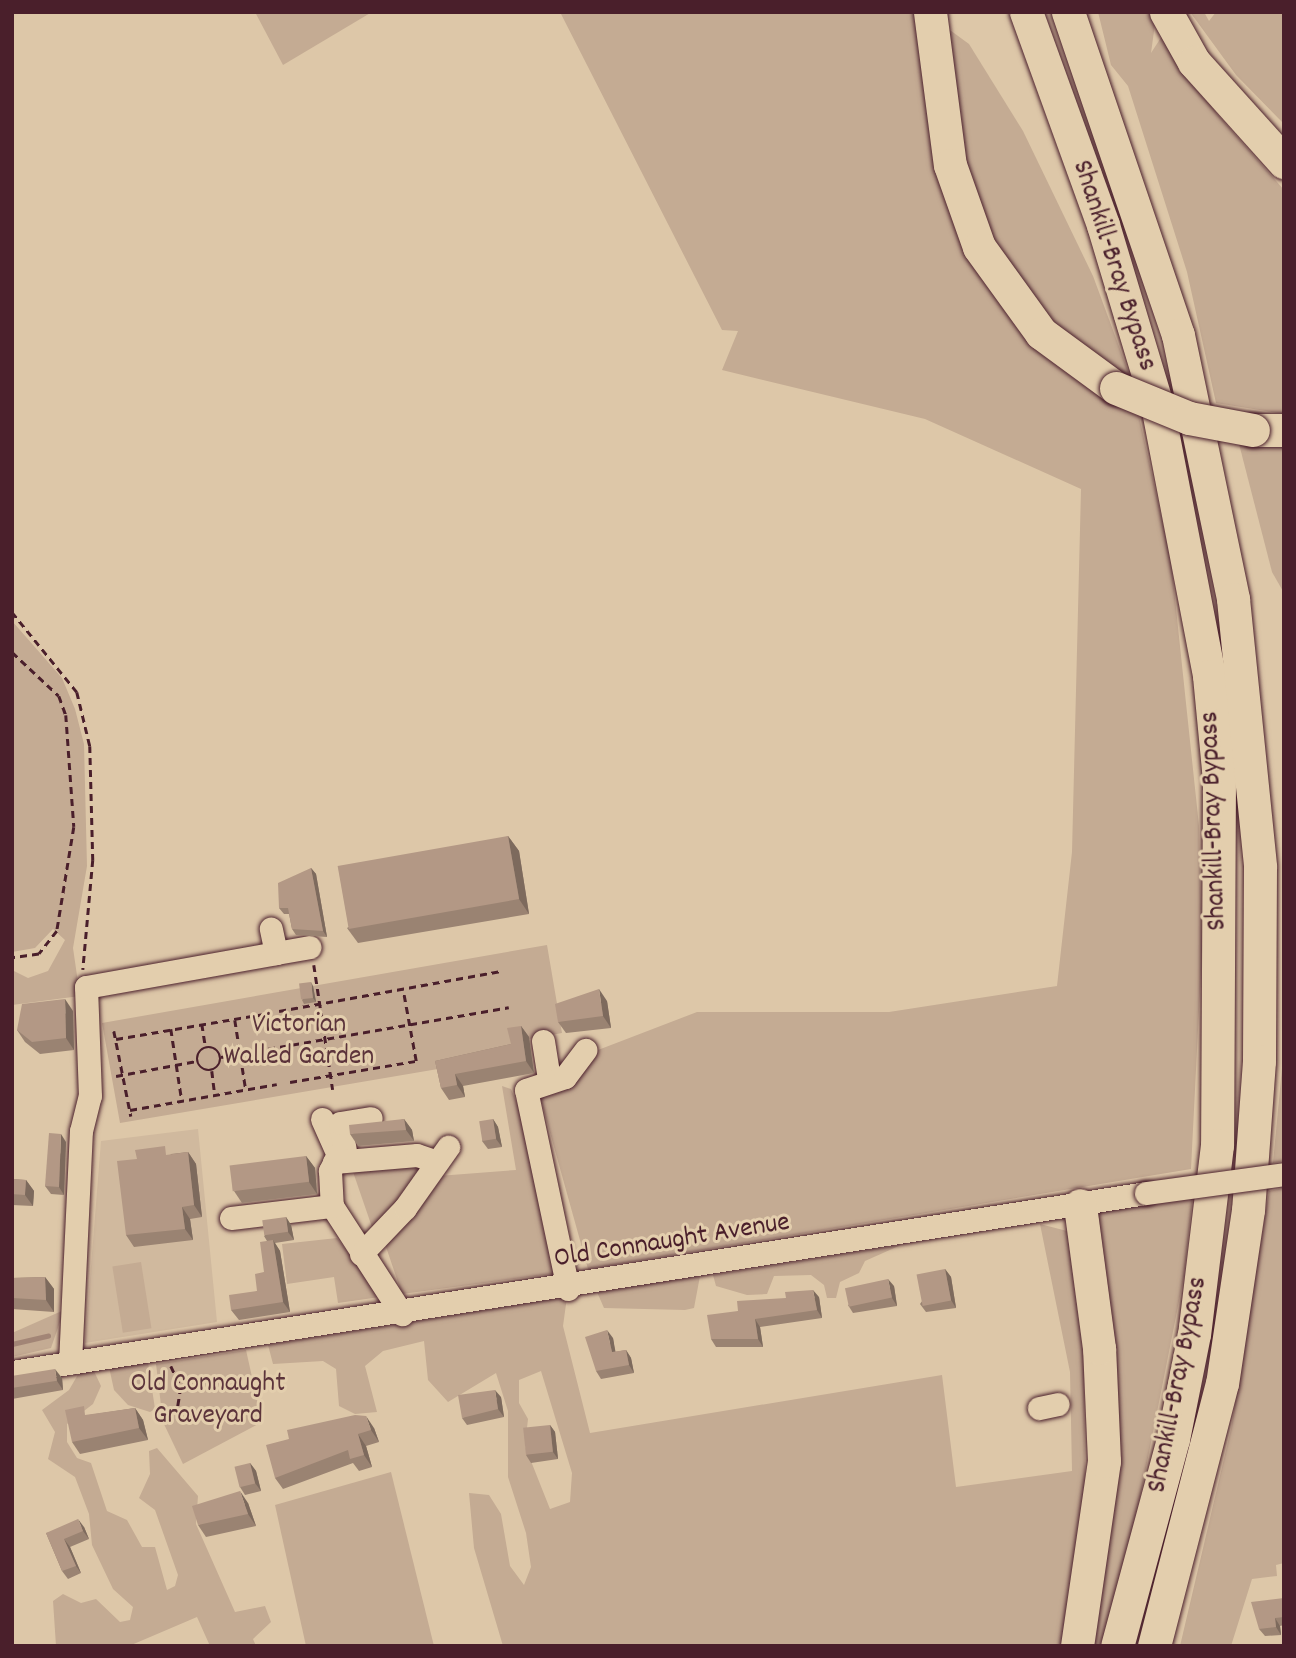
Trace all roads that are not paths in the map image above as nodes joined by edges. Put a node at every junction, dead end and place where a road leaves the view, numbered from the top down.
1 (930, 12) edge
2 (1026, 12) edge
3 (1068, 12) edge
4 (1166, 12) edge
5 (1284, 162) edge
6 (1269, 430) edge
7 (1284, 870) edge
8 (271, 929) dead end
9 (309, 947) road end
10 (276, 953) junction
11 (543, 1041) dead end
12 (585, 1050) dead end
13 (1259, 1060) junction
14 (549, 1080) junction
15 (371, 1118) dead end
16 (321, 1119) dead end
17 (341, 1163) junction
18 (1284, 1174) edge
19 (1080, 1205) junction
20 (332, 1206) junction
21 (231, 1218) dead end
22 (361, 1254) junction
23 (568, 1289) junction
24 (402, 1314) junction
25 (70, 1363) junction
26 (12, 1372) edge
27 (1077, 1646) edge
28 (1117, 1646) edge
29 (1154, 1646) edge

1 - 6 highway, bridge
2 - 28 highway, Shankill-Bray Bypass
3 - 13 highway, Shankill-Bray Bypass
4 - 5 highway
7 - 13 highway
8 - 10 street
9 - 10 street
10 - 25 street
11 - 14 street
12 - 14 street
13 - 29 highway, Shankill-Bray Bypass
14 - 23 street
15 - 17 street
16 - 17 street
17 - 20 street
17 - 22 street
18 - 19 street, Old Connaught Avenue, bridge
19 - 23 street, Old Connaught Avenue
19 - 27 highway
20 - 21 street
20 - 22 street
22 - 24 street
23 - 24 street, Old Connaught Avenue
24 - 25 street, Old Connaught Avenue
25 - 26 street, Old Connaught Avenue

